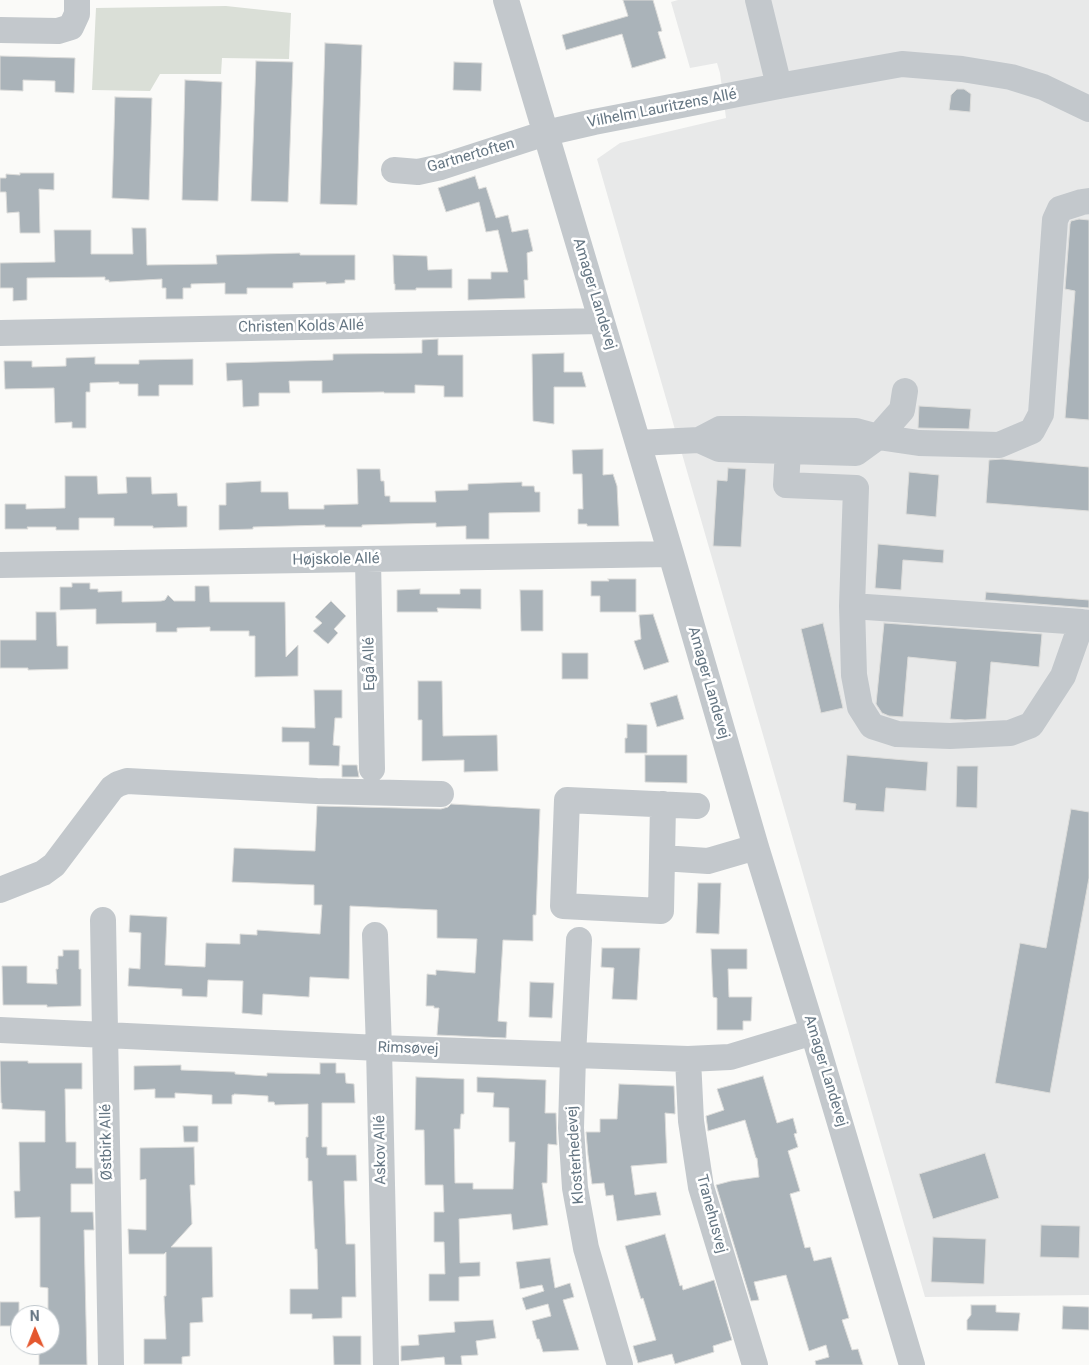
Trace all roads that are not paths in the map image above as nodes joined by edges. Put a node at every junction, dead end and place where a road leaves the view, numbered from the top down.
1 (77, 0) edge
2 (506, 0) edge
3 (758, 0) edge
4 (0, 30) edge
5 (779, 86) junction
6 (1089, 109) edge
7 (546, 133) junction
8 (394, 170) dead end
9 (1089, 201) edge
10 (602, 321) junction
11 (0, 333) edge
12 (905, 391) dead end
13 (878, 437) junction
14 (699, 440) junction
15 (638, 442) junction
16 (788, 451) junction
17 (671, 554) junction
18 (368, 560) junction
19 (0, 565) edge
20 (852, 606) junction
21 (1086, 622) edge
22 (372, 768) dead end
23 (441, 794) dead end
24 (663, 804) junction
25 (697, 806) dead end
26 (756, 847) junction
27 (662, 858) junction
28 (0, 890) edge
29 (103, 920) dead end
30 (375, 935) dead end
31 (579, 940) dead end
32 (0, 1030) edge
33 (813, 1032) junction
34 (105, 1035) junction
35 (379, 1048) junction
36 (573, 1056) junction
37 (688, 1059) junction
38 (111, 1365) edge
39 (386, 1365) edge
40 (620, 1365) edge
41 (755, 1365) edge
42 (912, 1365) edge

1 - 4 street
2 - 7 street, Amager Landevej
3 - 5 street
5 - 6 street, Vilhelm Lauritzens Allé
5 - 7 street, Vilhelm Lauritzens Allé
7 - 8 street, Gartnertoften
7 - 10 street, Amager Landevej
9 - 13 street
10 - 11 street, Christen Kolds Allé
10 - 15 street, Amager Landevej
12 - 13 street
13 - 14 street
13 - 16 street
14 - 15 street
14 - 16 street
15 - 17 street, Amager Landevej
16 - 20 street
17 - 18 street, Højskole Allé
17 - 26 street, Amager Landevej
18 - 19 street, Højskole Allé
18 - 22 street, Egå Allé
20 - 21 street
20 - 21 street
23 - 28 street
24 - 25 street
24 - 27 street
24 - 27 street
26 - 27 street
26 - 33 street, Amager Landevej
29 - 34 street, Østbirk Allé
30 - 35 street, Askov Allé
31 - 36 street, Klosterhedevej
32 - 34 street, Rimsøvej
33 - 37 street, Rimsøvej
33 - 42 street, Amager Landevej
34 - 35 street, Rimsøvej
34 - 38 street, Østbirk Allé
35 - 36 street, Rimsøvej
35 - 39 street, Askov Allé
36 - 37 street, Rimsøvej
36 - 40 street, Klosterhedevej
37 - 41 street, Tranehusvej

